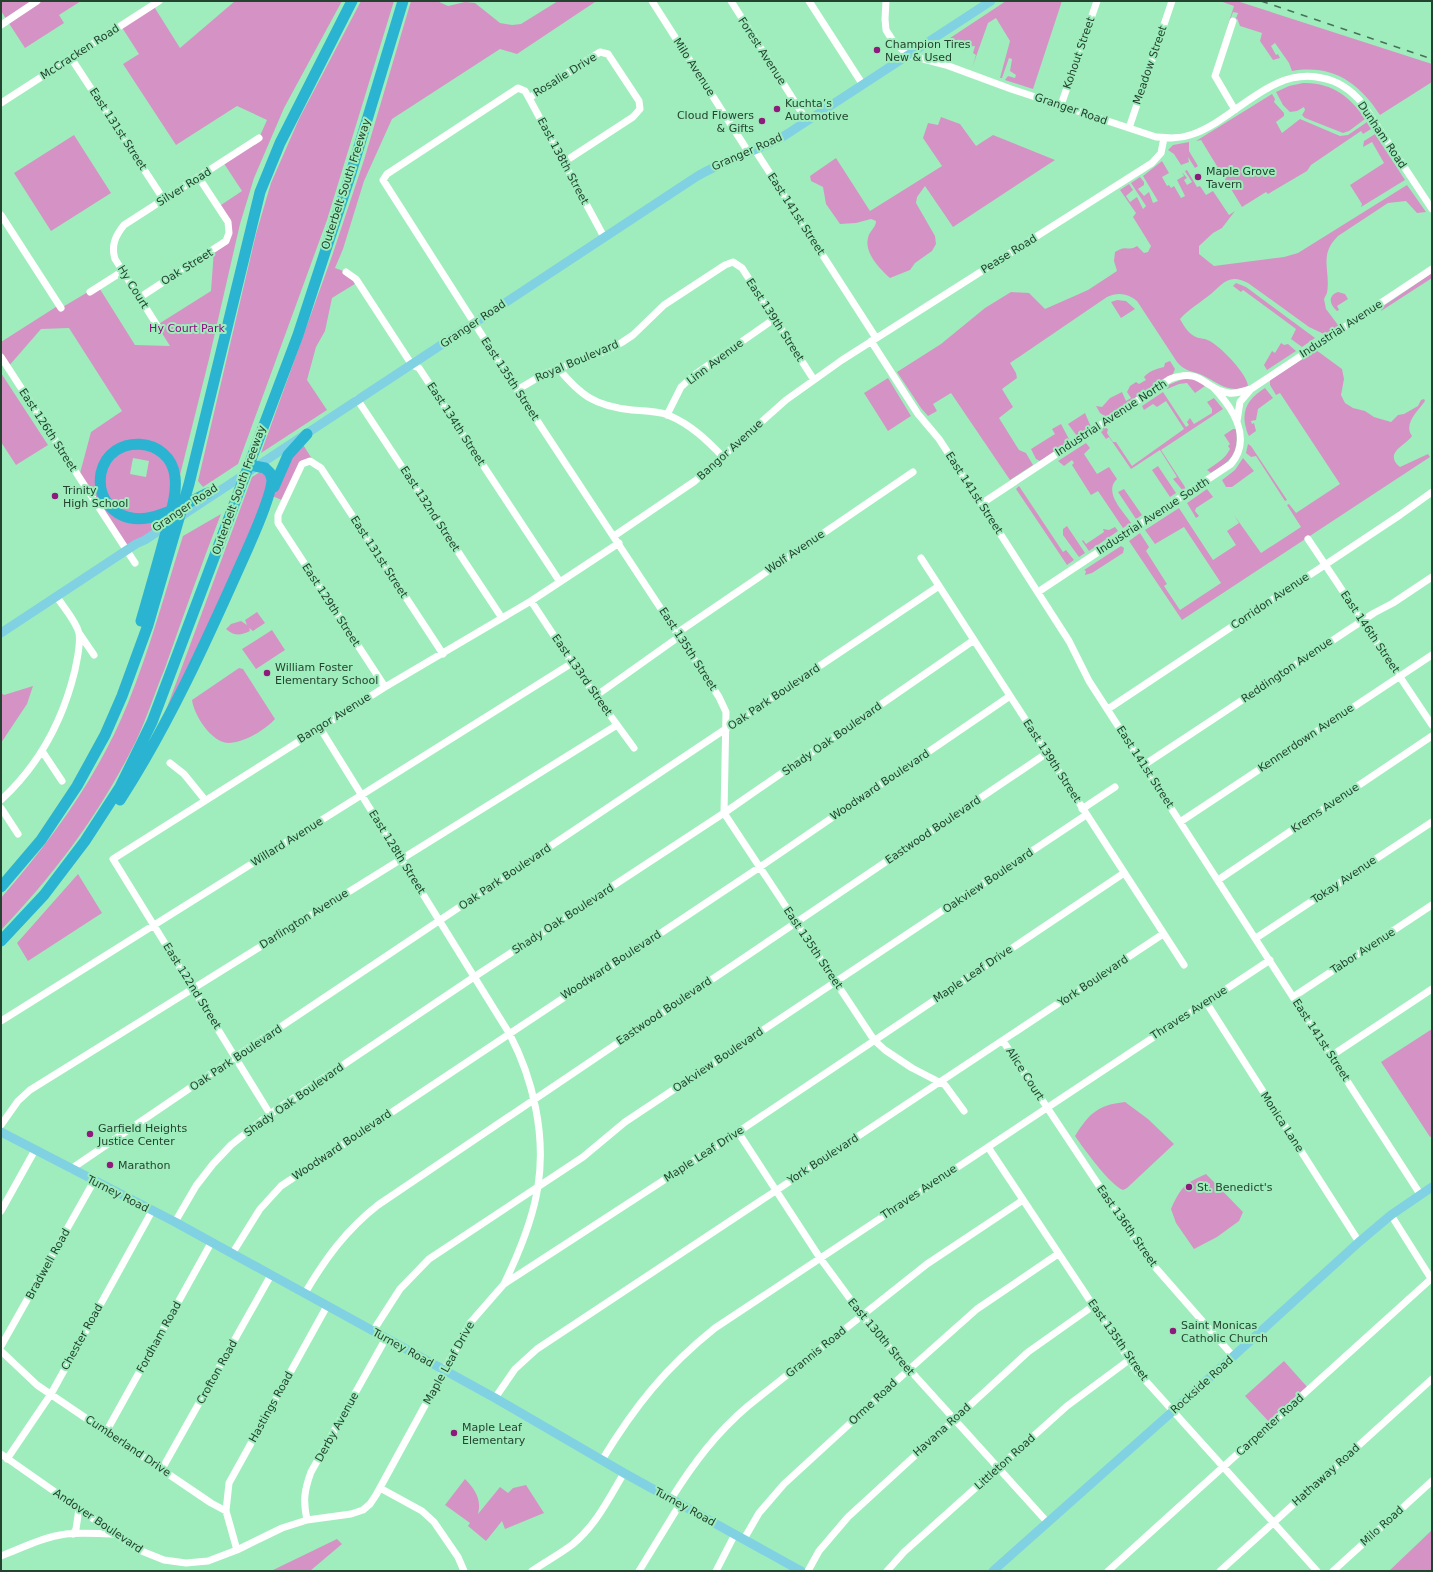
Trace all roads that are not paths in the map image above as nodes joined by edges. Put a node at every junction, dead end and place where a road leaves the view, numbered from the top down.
1 (37, 1) edge
2 (159, 1) edge
3 (352, 1) edge
4 (403, 1) edge
5 (652, 1) edge
6 (731, 1) edge
7 (810, 1) edge
8 (886, 1) edge
9 (991, 1) edge
10 (1097, 1) edge
11 (1172, 1) edge
12 (1233, 21) dead end
13 (1, 25) edge
14 (908, 55) junction
15 (72, 58) junction
16 (1319, 77) joint
17 (863, 85) junction
18 (529, 98) junction
19 (1, 103) edge
20 (1061, 105) junction
21 (1235, 110) junction
22 (807, 121) junction
23 (1129, 128) junction
24 (259, 138) dead end
25 (1164, 138) junction
26 (752, 151) junction
27 (564, 162) junction
28 (384, 177) joint
29 (199, 178) junction
30 (164, 200) junction
31 (1432, 209) edge
32 (1, 215) edge
33 (604, 237) junction
34 (114, 242) joint
35 (733, 262) joint
36 (1432, 269) edge
37 (123, 271) junction
38 (346, 272) dead end
39 (90, 292) dead end
40 (139, 298) junction
41 (61, 308) dead end
42 (774, 319) junction
43 (474, 324) junction
44 (160, 330) dead end
45 (873, 340) junction
46 (1, 357) edge
47 (842, 360) joint
48 (412, 365) junction
49 (558, 368) junction
50 (814, 380) junction
51 (1213, 386) junction
52 (1251, 389) junction
53 (516, 390) junction
54 (357, 399) junction
55 (667, 415) junction
56 (1237, 423) junction
57 (318, 424) junction
58 (307, 434) junction
59 (723, 457) junction
60 (314, 462) joint
61 (254, 465) junction
62 (913, 472) dead end
63 (1432, 492) edge
64 (208, 493) junction
65 (981, 504) junction
66 (262, 513) junction
67 (614, 536) junction
68 (1308, 540) dead end
69 (619, 543) junction
70 (136, 544) junction
71 (127, 550) junction
72 (921, 558) dead end
73 (135, 563) dead end
74 (1325, 565) junction
75 (1432, 577) edge
76 (560, 582) junction
77 (939, 586) junction
78 (1038, 592) junction
79 (57, 597) junction
80 (531, 601) junction
81 (502, 618) junction
82 (1363, 621) junction
83 (1, 633) edge
84 (79, 633) junction
85 (679, 635) junction
86 (974, 640) junction
87 (443, 654) junction
88 (94, 655) dead end
89 (1432, 655) edge
90 (572, 663) junction
91 (1399, 676) junction
92 (385, 686) junction
93 (597, 695) junction
94 (122, 696) junction
95 (1010, 696) junction
96 (1108, 709) junction
97 (618, 725) junction
98 (1432, 725) edge
99 (320, 728) junction
100 (726, 729) junction
101 (1432, 736) edge
102 (634, 748) dead end
103 (42, 751) junction
104 (1047, 753) junction
105 (170, 763) dead end
106 (1144, 766) junction
107 (62, 781) dead end
108 (1115, 787) dead end
109 (361, 795) junction
110 (1, 800) edge
111 (205, 800) junction
112 (1, 808) edge
113 (1084, 812) junction
114 (724, 813) junction
115 (1180, 822) junction
116 (1432, 822) edge
117 (18, 834) dead end
118 (85, 841) junction
119 (113, 859) joint
120 (402, 859) junction
121 (760, 867) junction
122 (1124, 873) junction
123 (1218, 880) junction
124 (1, 887) edge
125 (1432, 905) edge
126 (439, 921) junction
127 (796, 922) junction
128 (154, 925) junction
129 (1163, 934) junction
130 (1256, 938) junction
131 (1, 941) edge
132 (1270, 960) junction
133 (1184, 965) dead end
134 (474, 977) junction
135 (836, 982) junction
136 (193, 988) junction
137 (1432, 989) edge
138 (1293, 997) junction
139 (1206, 1002) junction
140 (1, 1020) edge
141 (509, 1033) junction
142 (874, 1040) junction
143 (1003, 1041) junction
144 (236, 1056) junction
145 (1332, 1056) junction
146 (941, 1082) junction
147 (534, 1100) junction
148 (1047, 1107) junction
149 (964, 1111) dead end
150 (270, 1114) junction
151 (1, 1125) edge
152 (1, 1132) edge
153 (738, 1132) junction
154 (988, 1147) junction
155 (35, 1150) junction
156 (72, 1169) junction
157 (94, 1181) junction
158 (538, 1186) junction
159 (1432, 1186) edge
160 (776, 1190) junction
161 (1420, 1194) junction
162 (1023, 1200) junction
163 (1, 1211) edge
164 (152, 1211) junction
165 (1391, 1215) junction
166 (175, 1222) junction
167 (1359, 1242) junction
168 (211, 1243) junction
169 (232, 1254) junction
170 (1058, 1254) junction
171 (820, 1258) junction
172 (271, 1274) junction
173 (1432, 1279) edge
174 (504, 1284) junction
175 (305, 1293) junction
176 (327, 1306) junction
177 (1093, 1306) junction
178 (861, 1316) junction
179 (373, 1331) junction
180 (386, 1338) junction
181 (1, 1346) edge
182 (1, 1350) edge
183 (1233, 1356) junction
184 (1129, 1360) junction
185 (444, 1370) junction
186 (908, 1370) junction
187 (1432, 1379) edge
188 (51, 1394) junction
189 (495, 1398) junction
190 (1173, 1411) junction
191 (953, 1420) junction
192 (106, 1432) junction
193 (1, 1454) edge
194 (7, 1459) junction
195 (602, 1460) junction
196 (1223, 1466) junction
197 (162, 1469) junction
198 (997, 1469) junction
199 (624, 1473) junction
200 (1432, 1481) edge
201 (380, 1488) junction
202 (671, 1499) junction
203 (680, 1504) junction
204 (79, 1509) junction
205 (363, 1510) joint
206 (226, 1511) junction
207 (307, 1520) junction
208 (1273, 1522) junction
209 (1048, 1523) junction
210 (73, 1534) junction
211 (115, 1534) junction
212 (735, 1534) junction
213 (744, 1539) junction
214 (237, 1550) junction
215 (1, 1556) edge
216 (796, 1570) edge
217 (464, 1571) edge
218 (532, 1571) edge
219 (639, 1571) edge
220 (716, 1571) edge
221 (808, 1571) edge
222 (887, 1571) edge
223 (993, 1571) edge
224 (1108, 1571) edge
225 (1220, 1571) edge
226 (1317, 1571) edge
227 (1333, 1571) edge

1 - 13 street
2 - 15 street, McCracken Road
3 - 94 highway
4 - 118 highway, Outerbelt South Freeway
5 - 26 street, Milo Avenue
6 - 22 street, Forest Avenue
7 - 17 street
8 - 14 street
9 - 14 main road
10 - 20 street, Kohout Street
11 - 23 street, Meadow Street
12 - 21 street
14 - 17 main road, Granger Road
14 - 20 street, Granger Road
15 - 19 street, McCracken Road
15 - 30 street, East 131st Street
16 - 21 street, Granger Road
16 - 31 street, Dunham Road
17 - 22 main road, Granger Road
18 - 27 street, East 138th Street
18 - 27 street, Rosalie Drive
18 - 28 street, East 138th Street
20 - 23 street, Granger Road
21 - 25 street, Granger Road
22 - 26 main road, Granger Road
23 - 25 street, Granger Road
24 - 29 street, Silver Road
25 - 45 street, Pease Road
26 - 33 main road, Granger Road
26 - 45 street, East 141st Street
27 - 33 street, East 138th Street
28 - 43 street, East 135th Street
29 - 30 street, Silver Road
29 - 40 street, Oak Street
30 - 34 street, Silver Road
32 - 41 street
33 - 43 main road, Granger Road
34 - 37 street, Hy Court
35 - 42 street, East 139th Street
35 - 49 street, Royal Boulevard
36 - 52 street, Industrial Avenue
37 - 39 street
37 - 40 street, Hy Court
38 - 48 street, East 134th Street
40 - 44 street, Hy Court
42 - 50 street, East 139th Street
42 - 55 street, Linn Avenue
43 - 48 main road, Granger Road
43 - 53 street, East 135th Street
45 - 47 street, Pease Road
45 - 65 street, East 141st Street
46 - 71 street, East 126th Street
47 - 50 street, Bangor Avenue
48 - 54 main road, Granger Road
48 - 76 street, East 134th Street
49 - 53 street, Royal Boulevard
49 - 55 street
50 - 59 street, Bangor Avenue
51 - 52 street, Industrial Avenue North
51 - 56 street, Industrial Avenue South
51 - 65 street, Industrial Avenue North
52 - 56 street, Industrial Avenue South
53 - 67 street, East 135th Street
54 - 57 main road, Granger Road
54 - 81 street, East 132nd Street
55 - 59 street
56 - 78 street, Industrial Avenue South
57 - 58 main road, Granger Road
57 - 61 main road, Granger Road
58 - 61 main road, Granger Road
58 - 66 highway
59 - 67 street, Bangor Avenue
60 - 87 street, East 131st Street
60 - 92 street, East 129th Street
61 - 64 main road, Granger Road
61 - 66 highway
61 - 70 main road, Granger Road
62 - 85 street, Wolf Avenue
63 - 74 street, Corridon Avenue
64 - 70 main road, Granger Road
64 - 94 highway
65 - 78 street, East 141st Street
66 - 118 highway
67 - 69 street, East 135th Street
68 - 74 street, East 146th Street
69 - 76 street, Bangor Avenue
69 - 85 street, East 135th Street
70 - 71 main road, Granger Road
71 - 73 street, East 126th Street
71 - 79 main road, Granger Road
72 - 77 street, East 139th Street
74 - 82 street, East 146th Street
74 - 96 street, Corridon Avenue
75 - 82 street, Reddington Avenue
76 - 80 street, Bangor Avenue
77 - 86 street, East 139th Street
77 - 100 street, Oak Park Boulevard
78 - 96 street, East 141st Street
79 - 83 main road, Granger Road
79 - 84 street
80 - 81 street, Bangor Avenue
80 - 90 street, East 133rd Street
81 - 87 street, Bangor Avenue
82 - 91 street, East 146th Street
82 - 106 street, Reddington Avenue
84 - 88 street
84 - 103 street
85 - 93 street, Wolf Avenue
85 - 100 street, East 135th Street
86 - 95 street, East 139th Street
86 - 114 street, Shady Oak Boulevard
87 - 92 street, Bangor Avenue
89 - 91 street, Kennerdown Avenue
90 - 93 street, East 133rd Street
90 - 109 street, Willard Avenue
91 - 98 street, East 146th Street
91 - 115 street, Kennerdown Avenue
92 - 99 street, Bangor Avenue
93 - 97 street, East 133rd Street
94 - 124 highway
95 - 104 street, East 139th Street
95 - 121 street, Woodward Boulevard
96 - 106 street, East 141st Street
97 - 102 street, East 133rd Street
97 - 120 street, Darlington Avenue
99 - 109 street, East 128th Street
99 - 111 street, Bangor Avenue
100 - 114 street, East 135th Street
100 - 126 street, Oak Park Boulevard
101 - 123 street, Krems Avenue
103 - 107 street
103 - 110 street
104 - 113 street, East 139th Street
104 - 127 street, Eastwood Boulevard
105 - 111 street
106 - 115 street, East 141st Street
108 - 113 street
109 - 120 street, East 128th Street
109 - 128 street, Willard Avenue
111 - 119 street, Bangor Avenue
112 - 117 street
113 - 122 street, East 139th Street
113 - 135 street, Oakview Boulevard
114 - 121 street, East 135th Street
114 - 134 street, Shady Oak Boulevard
115 - 123 street, East 141st Street
116 - 130 street, Tokay Avenue
118 - 131 highway, Outerbelt South Freeway
119 - 128 street, East 122nd Street
120 - 126 street, East 128th Street
120 - 136 street, Darlington Avenue
121 - 127 street, East 135th Street
121 - 141 street, Woodward Boulevard
122 - 129 street, East 139th Street
122 - 142 street, Maple Leaf Drive
123 - 130 street, East 141st Street
125 - 138 street, Tabor Avenue
126 - 134 street, East 128th Street
126 - 144 street, Oak Park Boulevard
127 - 135 street, East 135th Street
127 - 147 street, Eastwood Boulevard
128 - 136 street, East 122nd Street
128 - 140 street, Willard Avenue
129 - 133 street, East 139th Street
129 - 143 street, York Boulevard
130 - 132 street, East 141st Street
132 - 138 street, East 141st Street
132 - 139 street, Thraves Avenue
134 - 141 street, East 128th Street
134 - 150 street, Shady Oak Boulevard
135 - 142 street, East 135th Street
135 - 158 street, Oakview Boulevard
136 - 144 street, East 122nd Street
136 - 151 street, Darlington Avenue
137 - 145 street
138 - 145 street, East 141st Street
139 - 148 street, Thraves Avenue
139 - 167 street, Monica Lane
141 - 147 street, East 128th Street
141 - 169 street, Woodward Boulevard
142 - 146 street, East 135th Street
142 - 153 street, Maple Leaf Drive
143 - 146 street, York Boulevard
143 - 148 street, Alice Court
144 - 150 street, East 122nd Street
144 - 156 street, Oak Park Boulevard
145 - 161 street, East 141st Street
146 - 149 street, East 135th Street
146 - 160 street, York Boulevard
147 - 158 street, East 128th Street
147 - 175 street, Eastwood Boulevard
148 - 154 street, Thraves Avenue
148 - 183 street, East 136th Street
150 - 166 street, Shady Oak Boulevard
152 - 155 main road, Turney Road
153 - 160 street, East 130th Street
153 - 174 street, Maple Leaf Drive
154 - 162 street, East 135th Street
154 - 171 street, Thraves Avenue
155 - 156 main road, Turney Road
155 - 163 street
156 - 157 main road, Turney Road
157 - 164 main road, Turney Road
157 - 181 street, Bradwell Road
158 - 174 street, East 128th Street
158 - 179 street, Oakview Boulevard
159 - 161 main road, Rockside Road
160 - 171 street, East 130th Street
160 - 189 street, York Boulevard
161 - 165 main road, Rockside Road
162 - 170 street, East 135th Street
162 - 178 street, Grannis Road
164 - 166 main road, Turney Road
164 - 188 street, Chester Road
165 - 167 main road, Rockside Road
165 - 173 street
166 - 168 main road, Turney Road
167 - 183 main road, Rockside Road
168 - 169 main road, Turney Road
168 - 192 street, Fordham Road
169 - 172 main road, Turney Road
170 - 177 street, East 135th Street
170 - 186 street, Orme Road
171 - 178 street, East 130th Street
171 - 195 street, Thraves Avenue
172 - 175 main road, Turney Road
172 - 197 street, Crofton Road
173 - 196 street, Carpenter Road
174 - 185 street, Maple Leaf Drive
175 - 176 main road, Turney Road
176 - 179 main road, Turney Road
176 - 206 street, Hastings Road
177 - 184 street, East 135th Street
177 - 191 street, Havana Road
178 - 186 street, East 130th Street
178 - 202 street, Grannis Road
179 - 180 main road, Turney Road
180 - 185 main road, Turney Road
180 - 207 street, Derby Avenue
182 - 188 street, Cumberland Drive
183 - 190 main road, Rockside Road
184 - 190 street, East 135th Street
184 - 198 street, Littleton Road
185 - 189 main road, Turney Road
185 - 201 street, Maple Leaf Drive
186 - 191 street, East 130th Street
186 - 213 street, Orme Road
187 - 208 street, Hathaway Road
188 - 192 street, Cumberland Drive
188 - 194 street, Chester Road
189 - 195 main road, Turney Road
190 - 196 street, East 135th Street
190 - 209 main road, Rockside Road
191 - 198 street, East 130th Street
191 - 221 street, Havana Road
192 - 197 street, Cumberland Drive
193 - 194 street, Andover Boulevard
194 - 204 street, Andover Boulevard
195 - 199 main road, Turney Road
196 - 208 street, East 135th Street
196 - 224 street, Carpenter Road
197 - 206 street, Cumberland Drive
198 - 209 street, East 130th Street
198 - 222 street, Littleton Road
199 - 202 main road, Turney Road
199 - 218 street
200 - 227 street, Milo Road
201 - 205 street, Maple Leaf Drive
201 - 217 street
202 - 203 main road, Turney Road
203 - 212 main road, Turney Road
203 - 219 street
204 - 210 street
204 - 211 street, Andover Boulevard
205 - 207 street, Andover Boulevard
206 - 214 street
207 - 214 street, Andover Boulevard
208 - 225 street, Hathaway Road
208 - 226 street, East 135th Street
209 - 223 main road, Rockside Road
210 - 211 street
210 - 215 street
211 - 214 street, Andover Boulevard
212 - 213 main road, Turney Road
212 - 220 street
213 - 216 main road, Turney Road

